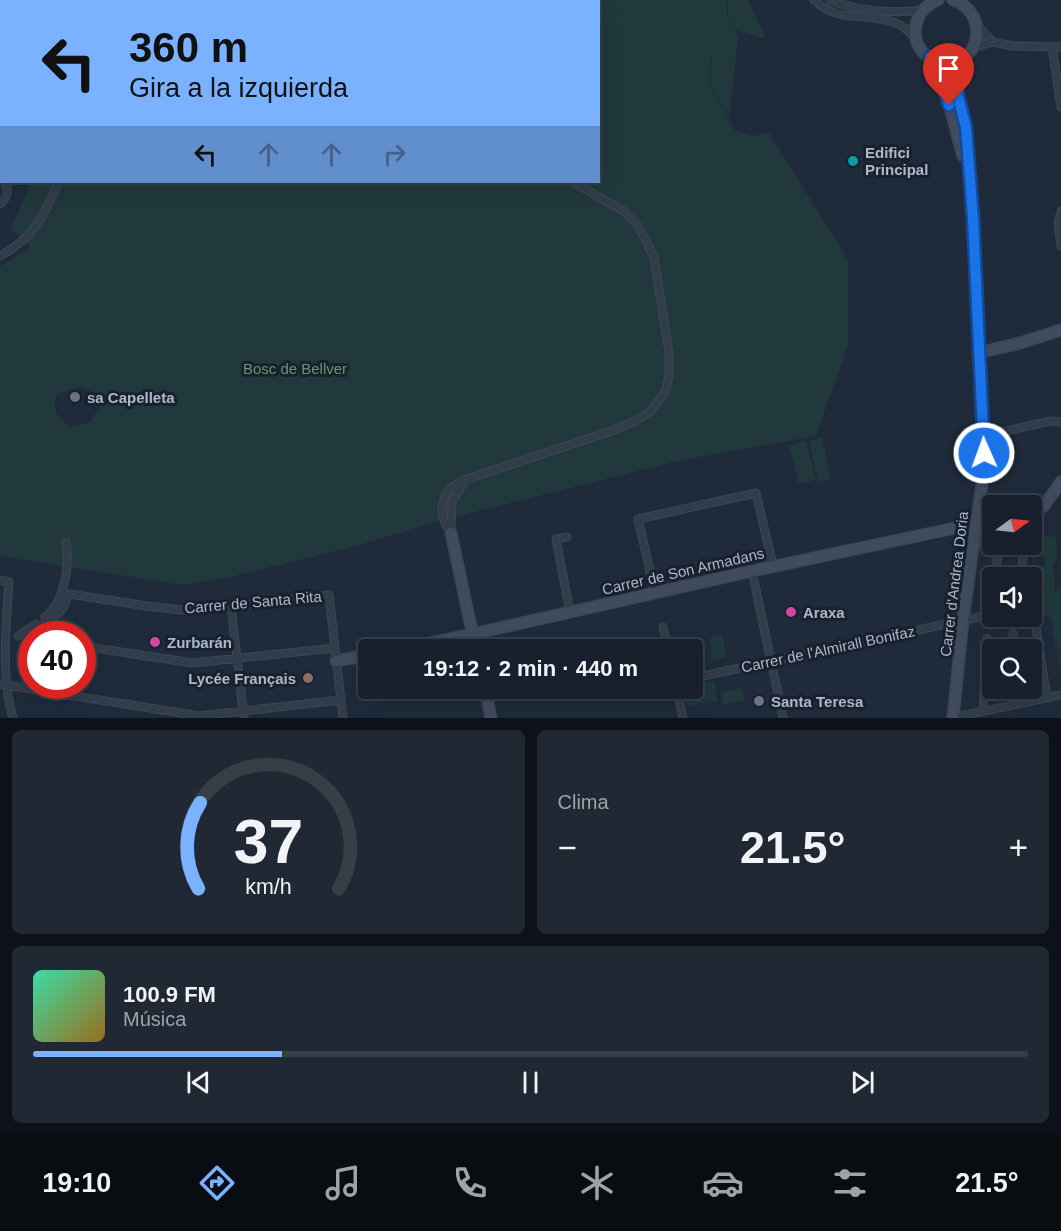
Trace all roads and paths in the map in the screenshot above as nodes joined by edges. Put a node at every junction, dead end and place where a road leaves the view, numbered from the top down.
1 (814, 0) edge
2 (830, 0) edge
3 (938, 0) edge
4 (957, 1) edge
5 (922, 10) junction
6 (977, 25) junction
7 (915, 38) junction
8 (993, 42) junction
9 (1052, 47) junction
10 (1061, 47) edge
11 (972, 48) junction
12 (930, 57) junction
13 (960, 59) junction
14 (1061, 107) edge
15 (4, 183) edge
16 (58, 183) edge
17 (575, 183) edge
18 (971, 189) junction
19 (0, 204) edge
20 (1061, 211) edge
21 (1061, 246) edge
22 (0, 256) edge
23 (1061, 330) edge
24 (978, 353) junction
25 (1061, 422) edge
26 (983, 436) junction
27 (1061, 482) edge
28 (1042, 507) edge
29 (982, 523) edge
30 (977, 524) junction
31 (451, 533) joint
32 (567, 537) dead end
33 (66, 542) dead end
34 (773, 566) junction
35 (752, 571) junction
36 (0, 580) edge
37 (656, 593) junction
38 (231, 606) junction
39 (570, 612) junction
40 (982, 616) edge
41 (963, 620) junction
42 (42, 621) edge
43 (46, 621) edge
44 (663, 627) dead end
45 (1036, 627) edge
46 (3, 633) edge
47 (1013, 633) dead end
48 (473, 634) junction
49 (18, 636) edge
50 (987, 638) dead end
51 (449, 639) edge
52 (474, 639) edge
53 (666, 639) edge
54 (1013, 639) edge
55 (96, 648) edge
56 (335, 648) junction
57 (358, 657) edge
58 (237, 659) junction
59 (336, 661) junction
60 (771, 662) junction
61 (703, 676) edge
62 (4, 685) edge
63 (1061, 695) edge
64 (1047, 698) junction
65 (487, 699) edge
66 (679, 699) edge
67 (1016, 699) edge
68 (341, 700) junction
69 (1016, 705) junction
70 (983, 711) junction
71 (244, 714) edge
72 (13, 718) edge
73 (343, 718) edge
74 (491, 718) edge
75 (683, 718) edge
76 (783, 718) edge
77 (952, 718) edge

1 - 7 street
2 - 5 street
3 - 5 street
4 - 6 street
5 - 7 street
6 - 8 street
6 - 11 street
7 - 12 street
8 - 9 street
8 - 11 street
9 - 10 street
9 - 14 street
11 - 13 street
12 - 13 street
12 - 18 street
13 - 18 street, Carrer d'Andrea Doria
15 - 19 street
16 - 22 street
17 - 31 street
18 - 24 street, Carrer d'Andrea Doria
20 - 21 street
23 - 24 street
24 - 26 street, Carrer d'Andrea Doria
25 - 26 street
26 - 30 street, Carrer d'Andrea Doria
27 - 28 street
29 - 30 street, Carrer de Son Armadans
30 - 34 street, Carrer de Son Armadans
30 - 41 street, Carrer d'Andrea Doria
31 - 48 street
32 - 39 street
33 - 42 street
34 - 35 street, Carrer de Son Armadans
34 - 37 street
35 - 37 street, Carrer de Son Armadans
35 - 60 street
36 - 46 street
37 - 39 street, Carrer de Son Armadans
38 - 43 street, Carrer de Santa Rita
38 - 56 street, Carrer de Santa Rita
38 - 58 street
39 - 48 street, Carrer de Son Armadans
40 - 41 street, Carrer de l'Almirall Bonifaz
41 - 60 street, Carrer de l'Almirall Bonifaz
41 - 77 street, Carrer d'Andrea Doria
44 - 53 street
45 - 64 street
46 - 49 street
46 - 62 street
47 - 54 street
48 - 51 street, Carrer de Son Armadans
48 - 52 street
50 - 70 street
55 - 58 street
56 - 58 street
56 - 59 street
57 - 59 street
58 - 71 street
59 - 68 street
60 - 61 street, Carrer de l'Almirall Bonifaz
60 - 76 street
62 - 71 street
62 - 72 street
63 - 64 street
64 - 69 street
65 - 74 street
66 - 75 street
67 - 69 street
68 - 71 street
68 - 73 street
69 - 70 street
70 - 77 street

